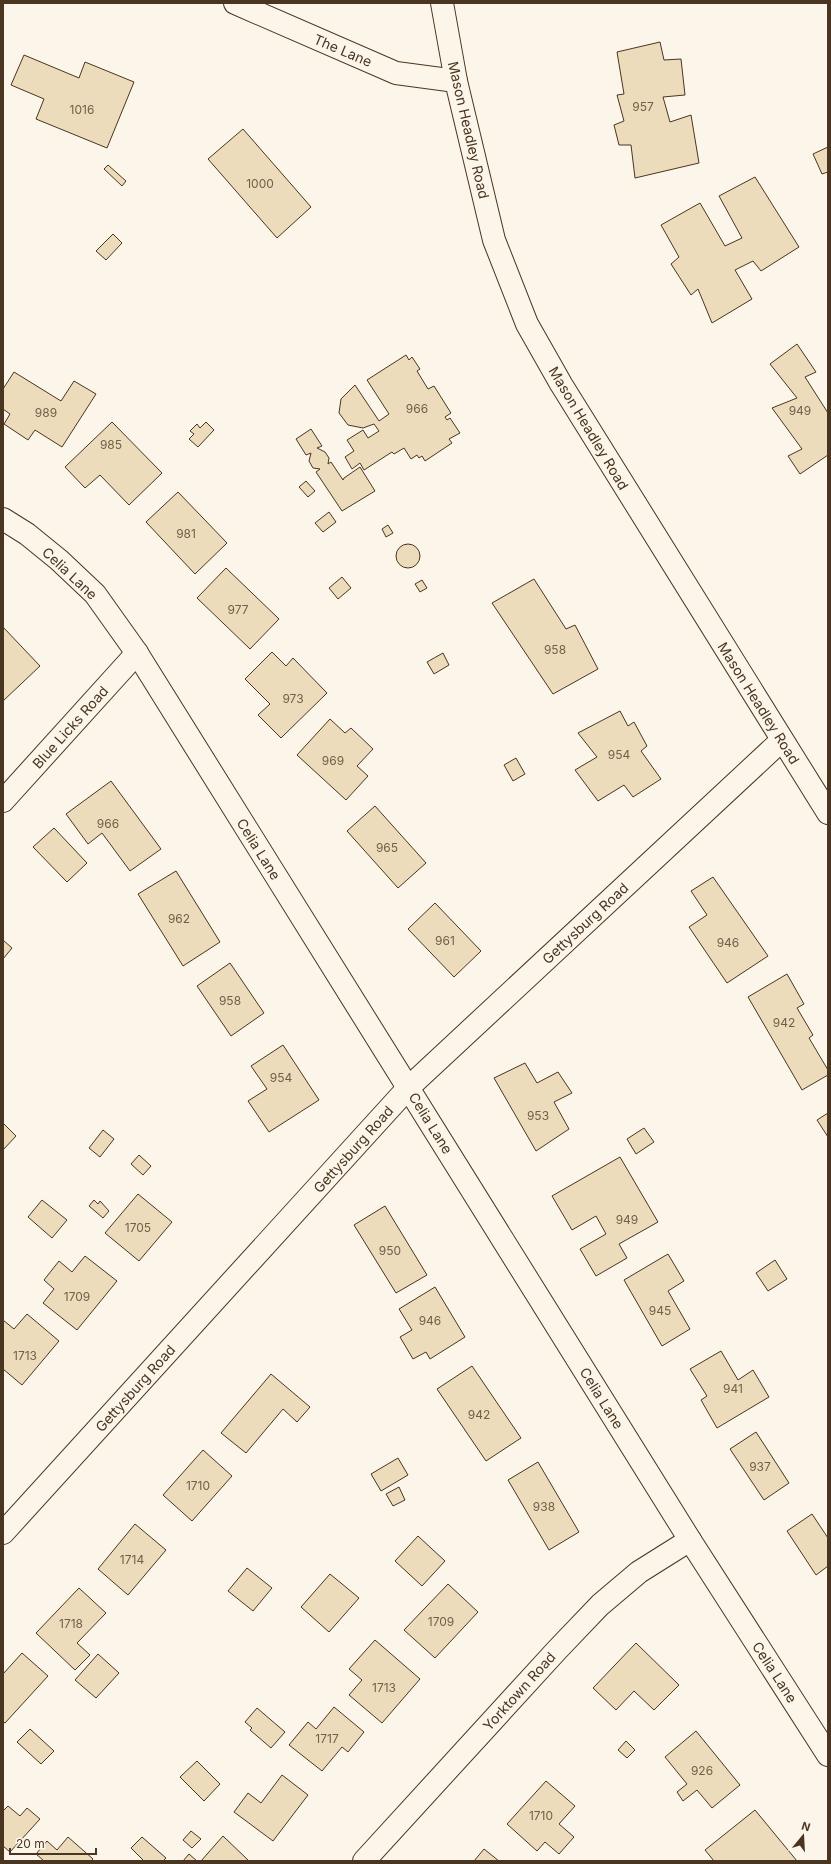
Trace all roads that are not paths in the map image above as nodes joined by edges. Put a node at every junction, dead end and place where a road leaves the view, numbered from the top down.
1 (235, 3) edge
2 (442, 3) edge
3 (456, 81) junction
4 (3, 519) edge
5 (137, 653) junction
6 (782, 740) junction
7 (3, 801) edge
8 (828, 813) edge
9 (408, 1088) junction
10 (3, 1534) edge
11 (690, 1540) junction
12 (828, 1755) edge
13 (364, 1861) edge

1 - 3 street, The Lane
2 - 3 street, Mason Headley Road
3 - 6 street, Mason Headley Road
4 - 5 street, Celia Lane
5 - 7 street, Blue Licks Road
5 - 9 street, Celia Lane
6 - 8 street, Mason Headley Road
6 - 9 street, Gettysburg Road
9 - 10 street, Gettysburg Road
9 - 11 street, Celia Lane
11 - 12 street, Celia Lane
11 - 13 street, Yorktown Road

